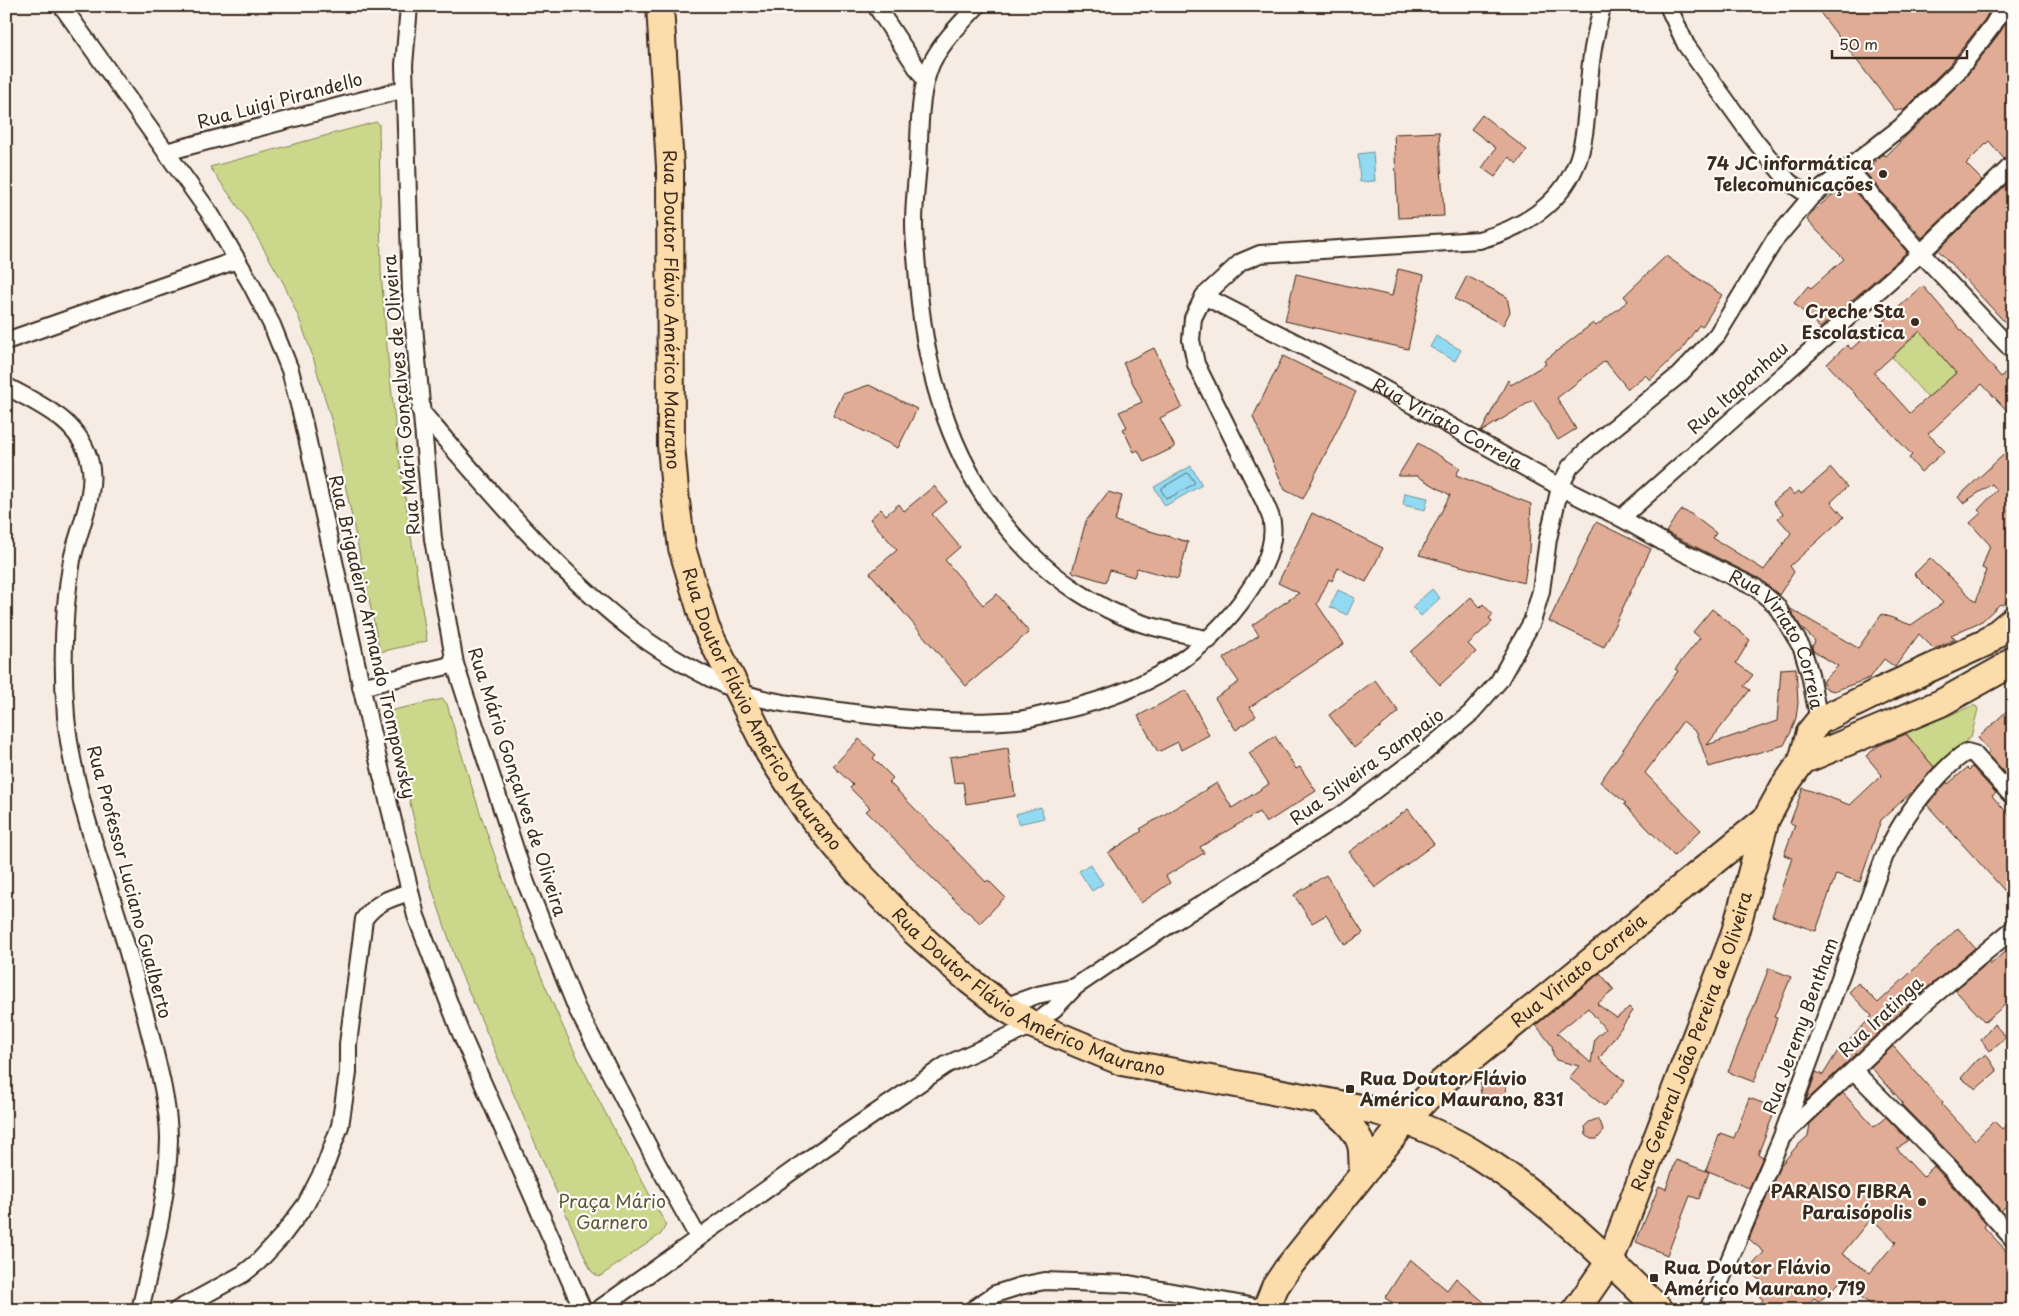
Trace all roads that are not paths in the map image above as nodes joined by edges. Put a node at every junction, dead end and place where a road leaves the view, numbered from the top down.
1 (62, 6) edge
2 (409, 6) edge
3 (660, 6) edge
4 (876, 6) edge
5 (977, 6) edge
6 (1602, 6) edge
7 (1668, 6) edge
8 (2004, 6) edge
9 (926, 80) junction
10 (405, 88) junction
11 (166, 152) junction
12 (2013, 164) edge
13 (1849, 168) junction
14 (1811, 197) junction
15 (1921, 253) junction
16 (237, 260) junction
17 (1204, 296) junction
18 (6, 341) edge
19 (2013, 351) edge
20 (6, 386) edge
21 (420, 410) junction
22 (1560, 488) junction
23 (1621, 518) junction
24 (2013, 620) edge
25 (1209, 640) junction
26 (2013, 660) edge
27 (454, 664) junction
28 (361, 687) junction
29 (736, 690) junction
30 (1819, 721) junction
31 (1802, 761) junction
32 (2013, 797) edge
33 (1766, 819) junction
34 (410, 892) junction
35 (2013, 929) edge
36 (1075, 987) junction
37 (1004, 1007) junction
38 (1032, 1025) junction
39 (1854, 1071) junction
40 (1320, 1101) junction
41 (1406, 1120) junction
42 (1781, 1139) junction
43 (1363, 1173) junction
44 (698, 1237) junction
45 (2013, 1239) edge
46 (1610, 1261) junction
47 (1271, 1302) edge
48 (1233, 1303) junction
49 (140, 1310) edge
50 (177, 1310) edge
51 (583, 1310) edge
52 (598, 1310) edge
53 (972, 1310) edge
54 (1576, 1310) edge
55 (1660, 1310) edge
56 (1708, 1310) edge

1 - 11 street, Rua Brigadeiro Armando Trompowsky
2 - 10 street, Rua Mário Gonçalves de Oliveira
3 - 29 main road, Rua Doutor Flávio Américo Maurano
4 - 9 street
5 - 9 street
6 - 17 street
7 - 14 street
8 - 13 street, Rua Silveira Sampaio
9 - 25 street
10 - 11 street, Rua Luigi Pirandello
10 - 21 street, Rua Mário Gonçalves de Oliveira
11 - 16 street, Rua Brigadeiro Armando Trompowsky
12 - 15 street, Rua Itapanhau
13 - 14 street, Rua Silveira Sampaio
13 - 15 street
14 - 22 street, Rua Silveira Sampaio
15 - 19 street
15 - 23 street, Rua Itapanhau
16 - 18 street
16 - 28 street, Rua Brigadeiro Armando Trompowsky
17 - 22 street, Rua Viriato Correia
17 - 25 street
20 - 49 street, Rua Professor Luciano Gualberto
21 - 27 street, Rua Mário Gonçalves de Oliveira
21 - 29 street
22 - 23 street, Rua Viriato Correia
22 - 36 street, Rua Silveira Sampaio
23 - 30 street, Rua Viriato Correia
24 - 30 main road
25 - 29 street
26 - 31 main road
27 - 28 street
27 - 44 street, Rua Mário Gonçalves de Oliveira
28 - 34 street, Rua Brigadeiro Armando Trompowsky
29 - 37 main road, Rua Doutor Flávio Américo Maurano
30 - 31 main road, Rua Viriato Correia
31 - 33 main road, Rua Viriato Correia
32 - 42 street, Rua Jeremy Bentham
33 - 41 main road, Rua Viriato Correia
33 - 46 main road, Rua General João Pereira de Oliveira
34 - 50 street
34 - 51 street, Rua Brigadeiro Armando Trompowsky
35 - 39 street, Rua Iratinga
36 - 37 street, Rua Silveira Sampaio
36 - 38 street, Rua Silveira Sampaio
37 - 38 main road, Rua Doutor Flávio Américo Maurano
38 - 40 main road, Rua Doutor Flávio Américo Maurano
38 - 44 street, Rua Silveira Sampaio
39 - 42 street, Rua Iratinga
39 - 45 street
40 - 41 main road, Rua Doutor Flávio Américo Maurano
40 - 43 main road, Rua Doutor Flávio Américo Maurano
41 - 43 main road, Rua Viriato Correia
41 - 46 main road, Rua Doutor Flávio Américo Maurano
42 - 56 street, Rua Jeremy Bentham
43 - 47 main road, Rua Viriato Correia
44 - 52 street, Rua Silveira Sampaio
46 - 54 main road, Rua General João Pereira de Oliveira
46 - 55 main road, Rua Doutor Flávio Américo Maurano
47 - 48 street
47 - 48 street
48 - 53 street

